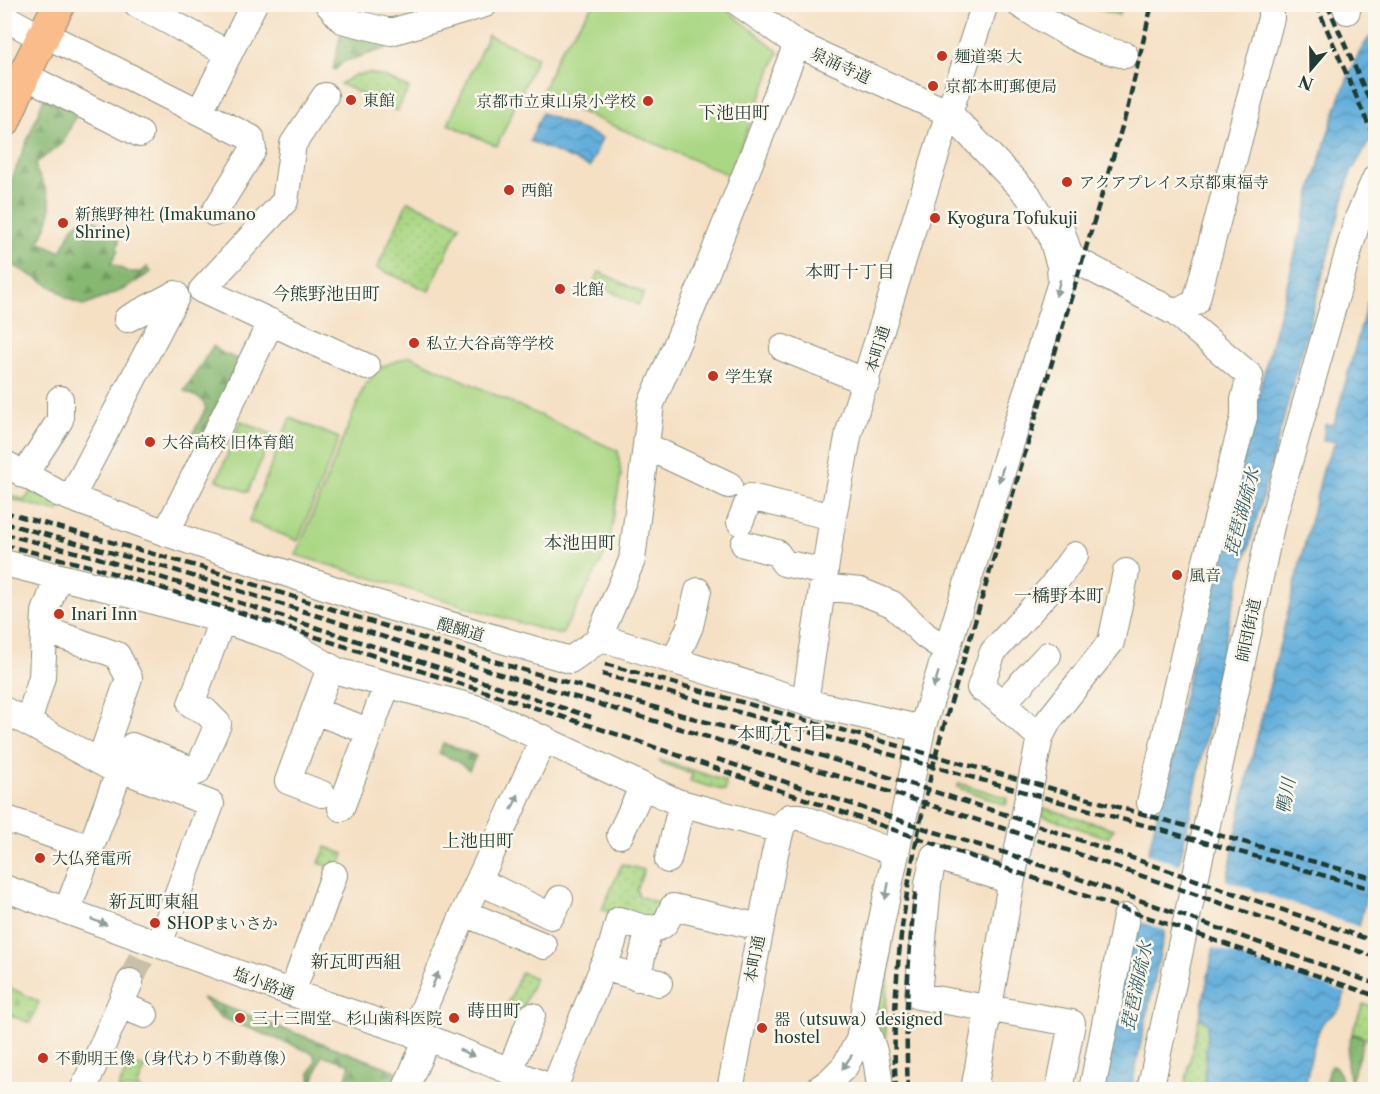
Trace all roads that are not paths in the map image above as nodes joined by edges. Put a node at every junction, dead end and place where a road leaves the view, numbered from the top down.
1 (59, 4) edge
2 (136, 4) edge
3 (254, 4) edge
4 (485, 4) edge
5 (740, 4) edge
6 (986, 4) edge
7 (1018, 4) edge
8 (1271, 4) edge
9 (333, 8) edge
10 (6, 20) edge
11 (43, 36) junction
12 (797, 44) junction
13 (229, 54) junction
14 (1125, 55) dead end
15 (24, 75) junction
16 (325, 96) dead end
17 (200, 111) junction
18 (949, 113) junction
19 (4, 122) edge
20 (140, 134) dead end
21 (1376, 177) edge
22 (1028, 195) junction
23 (214, 213) dead end
24 (1176, 313) junction
25 (127, 319) dead end
26 (271, 322) junction
27 (783, 348) dead end
28 (367, 367) dead end
29 (867, 382) junction
30 (60, 399) dead end
31 (645, 446) junction
32 (14, 469) edge
33 (729, 485) dead end
34 (71, 498) junction
35 (833, 517) junction
36 (166, 533) junction
37 (1075, 555) dead end
38 (4, 564) edge
39 (1126, 572) dead end
40 (58, 577) junction
41 (824, 580) junction
42 (698, 591) dead end
43 (222, 620) junction
44 (45, 630) junction
45 (599, 637) junction
46 (947, 650) junction
47 (1048, 655) dead end
48 (675, 660) junction
49 (337, 671) junction
50 (387, 685) junction
51 (805, 702) junction
52 (1002, 704) junction
53 (4, 710) edge
54 (314, 711) junction
55 (28, 723) junction
56 (355, 726) dead end
57 (922, 729) junction
58 (1040, 737) junction
59 (544, 738) junction
60 (111, 768) junction
61 (643, 786) junction
62 (682, 803) junction
63 (1150, 803) dead end
64 (4, 818) edge
65 (780, 830) junction
66 (620, 836) dead end
67 (90, 848) junction
68 (895, 853) junction
69 (668, 860) dead end
70 (334, 875) dead end
71 (478, 881) junction
72 (1011, 885) junction
73 (4, 888) edge
74 (560, 899) dead end
75 (67, 911) junction
76 (464, 913) junction
77 (1125, 917) dead end
78 (760, 927) junction
79 (649, 928) junction
80 (151, 945) junction
81 (544, 946) dead end
82 (602, 967) junction
83 (292, 993) junction
84 (988, 1008) junction
85 (145, 1015) dead end
86 (532, 1016) dead end
87 (863, 1025) junction
88 (420, 1036) junction
89 (510, 1071) junction
90 (83, 1089) edge
91 (405, 1089) edge
92 (556, 1089) edge
93 (730, 1089) edge
94 (818, 1089) edge
95 (880, 1089) edge
96 (980, 1089) edge
97 (1059, 1089) edge
98 (1092, 1089) edge
99 (1150, 1089) edge

1 - 11 main road
2 - 13 street
3 - 13 street
4 - 9 street
5 - 12 street, 泉涌寺道
6 - 18 street, 本町通
7 - 14 street
8 - 24 street
10 - 11 street
11 - 15 main road
11 - 17 street
12 - 18 street, 泉涌寺道
12 - 31 street
13 - 17 street
15 - 19 main road
15 - 20 street
16 - 26 street
17 - 23 street
18 - 22 street
18 - 29 street, 本町通
21 - 99 street, 師団街道
22 - 24 street
22 -> 46 street
24 - 63 street
25 - 34 street
26 - 28 street
26 - 36 street
27 - 29 street
29 - 35 street, 本町通
30 - 32 street
31 - 33 street
31 - 45 street
32 - 34 street, 醍醐道
34 - 36 street, 醍醐道
35 - 41 street, 本町通
35 - 41 street
36 - 45 street, 醍醐道
37 - 52 street
38 - 40 street
39 - 58 street
40 - 43 street
40 - 44 street
41 - 46 street
41 - 51 street, 本町通
42 - 48 street
43 - 49 street
43 - 60 street
44 - 55 street
44 - 60 street
45 - 48 street
46 -> 57 street
47 - 52 street
48 - 51 street
49 - 50 street
49 - 54 street
50 - 54 street
50 - 59 street
51 - 57 street
52 - 58 street
53 - 55 street
54 - 56 street
55 - 60 street
57 - 68 street
58 - 72 street
59 - 61 street
71 -> 59 street
60 - 67 street
60 - 80 street
61 - 62 street
61 - 66 street
62 - 65 street
62 - 69 street
64 - 67 street
65 - 68 street
65 - 78 street, 本町通
67 - 75 street
68 -> 87 street
70 - 83 street
71 - 74 street
71 - 76 street
72 - 84 street
72 - 84 street
73 - 75 street, 塩小路通
75 -> 80 street, 塩小路通
76 - 81 street
88 -> 76 street
77 - 98 street
78 - 79 street
78 - 93 street, 本町通
79 - 82 street
79 - 82 street
80 - 83 street, 塩小路通
82 - 92 street
83 - 88 street, 塩小路通
84 - 96 street
84 - 97 street
85 - 90 street
86 - 89 street
87 -> 94 street
87 - 95 street
88 -> 89 street, 塩小路通
88 - 91 street
89 - 92 street, 塩小路通

